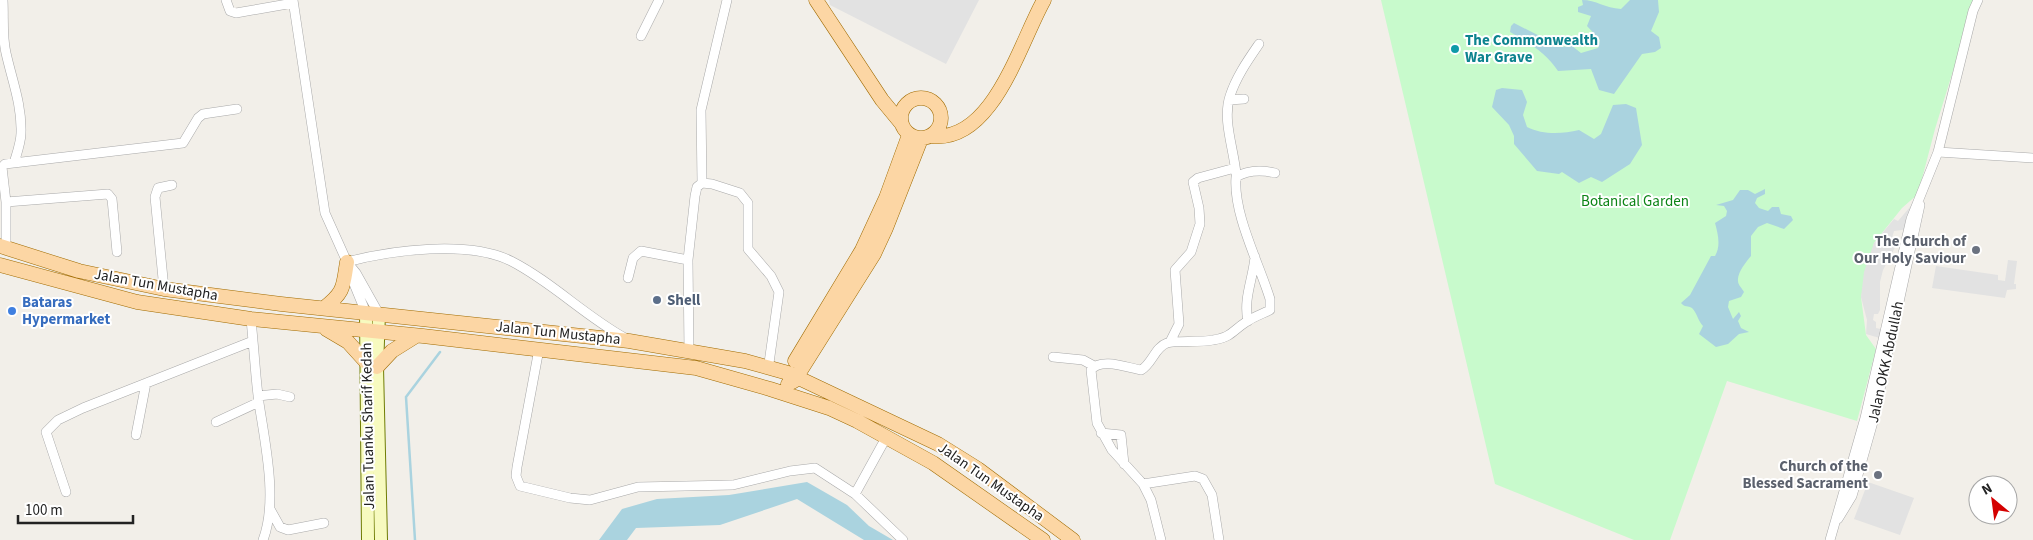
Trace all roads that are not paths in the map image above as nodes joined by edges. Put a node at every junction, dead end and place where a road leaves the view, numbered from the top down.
1 (3, 0) edge
2 (226, 0) edge
3 (660, 0) edge
4 (727, 0) edge
5 (816, 0) edge
6 (1978, 0) edge
7 (293, 1) edge
8 (1038, 4) edge
9 (1, 16) edge
10 (641, 36) dead end
11 (1258, 44) dead end
12 (3, 54) edge
13 (1244, 99) dead end
14 (1229, 100) junction
15 (237, 109) dead end
16 (901, 123) junction
17 (920, 137) junction
18 (1938, 152) junction
19 (2033, 158) edge
20 (14, 162) junction
21 (1236, 172) junction
22 (1275, 173) dead end
23 (702, 183) junction
24 (172, 185) dead end
25 (6, 202) junction
26 (3, 247) edge
27 (117, 252) dead end
28 (1255, 255) junction
29 (688, 260) junction
30 (347, 262) junction
31 (0, 265) edge
32 (628, 278) dead end
33 (164, 289) junction
34 (324, 308) junction
35 (373, 313) junction
36 (250, 319) junction
37 (1248, 321) junction
38 (318, 325) junction
39 (373, 331) junction
40 (419, 336) junction
41 (253, 341) junction
42 (630, 341) junction
43 (1170, 342) junction
44 (810, 347) junction
45 (539, 349) junction
46 (689, 352) junction
47 (1054, 357) dead end
48 (745, 361) junction
49 (770, 363) junction
50 (372, 365) junction
51 (1094, 366) junction
52 (696, 368) junction
53 (791, 378) junction
54 (146, 383) junction
55 (290, 397) dead end
56 (259, 399) junction
57 (829, 408) junction
58 (869, 410) junction
59 (216, 422) dead end
60 (1101, 433) junction
61 (136, 435) dead end
62 (887, 436) junction
63 (1124, 464) junction
64 (1143, 484) junction
65 (66, 492) dead end
66 (854, 494) junction
67 (270, 509) junction
68 (324, 523) dead end
69 (264, 540) edge
70 (368, 540) edge
71 (380, 540) edge
72 (903, 540) edge
73 (1044, 540) edge
74 (1073, 540) edge
75 (1161, 540) edge
76 (1219, 540) edge
77 (1830, 540) edge

1 - 9 street
2 - 7 street
3 - 10 street
4 - 23 street
5 - 16 main road
6 - 18 street, Jalan OKK Abdullah
7 - 30 street
8 - 17 main road
9 - 12 street
11 - 14 street
12 - 20 street
13 - 14 street
14 - 21 street
15 - 20 street
16 - 17 main road
16 - 17 main road
17 - 44 main road
18 - 19 street
18 - 77 street, Jalan OKK Abdullah
20 - 25 street
21 - 22 street
21 - 28 street
21 - 43 street
23 - 29 street
23 - 49 street
24 - 33 street
25 - 26 street
25 - 27 street
26 - 33 main road, Jalan Tun Mustapha
28 - 37 street
28 - 37 street
29 - 32 street
29 - 46 street
30 - 34 main road
30 - 35 street
30 - 35 street
30 - 42 street
31 - 36 main road
33 - 34 main road, Jalan Tun Mustapha
34 - 35 main road, Jalan Tun Mustapha
35 - 39 main road, Jalan Tuanku Sharif Kedah
35 - 42 main road, Jalan Tun Mustapha
36 - 38 main road
36 - 41 street
37 - 43 street
38 - 39 main road
38 - 50 main road
39 - 40 main road
39 - 50 main road, Jalan Tuanku Sharif Kedah
40 - 45 main road
40 - 50 main road
41 - 54 street
41 - 56 street
42 - 46 main road, Jalan Tun Mustapha
43 - 51 street
44 - 49 main road
44 - 53 main road
44 - 58 main road
45 - 52 main road
45 - 66 street
46 - 48 main road, Jalan Tun Mustapha
47 - 51 street
48 - 49 main road
48 - 53 main road, Jalan Tun Mustapha
50 - 70 main road, Jalan Tuanku Sharif Kedah
50 - 71 main road, Jalan Tuanku Sharif Kedah
51 - 60 street
52 - 53 main road
52 - 57 main road
53 - 57 main road
53 - 58 main road, Jalan Tun Mustapha
54 - 61 street
54 - 65 street
55 - 56 street
56 - 59 street
56 - 67 street
57 - 62 main road
58 - 74 main road, Jalan Tun Mustapha
60 - 63 street
60 - 63 street
62 - 66 street
62 - 73 main road
63 - 64 street
64 - 75 street
64 - 76 street
66 - 72 street
67 - 68 street
67 - 69 street

